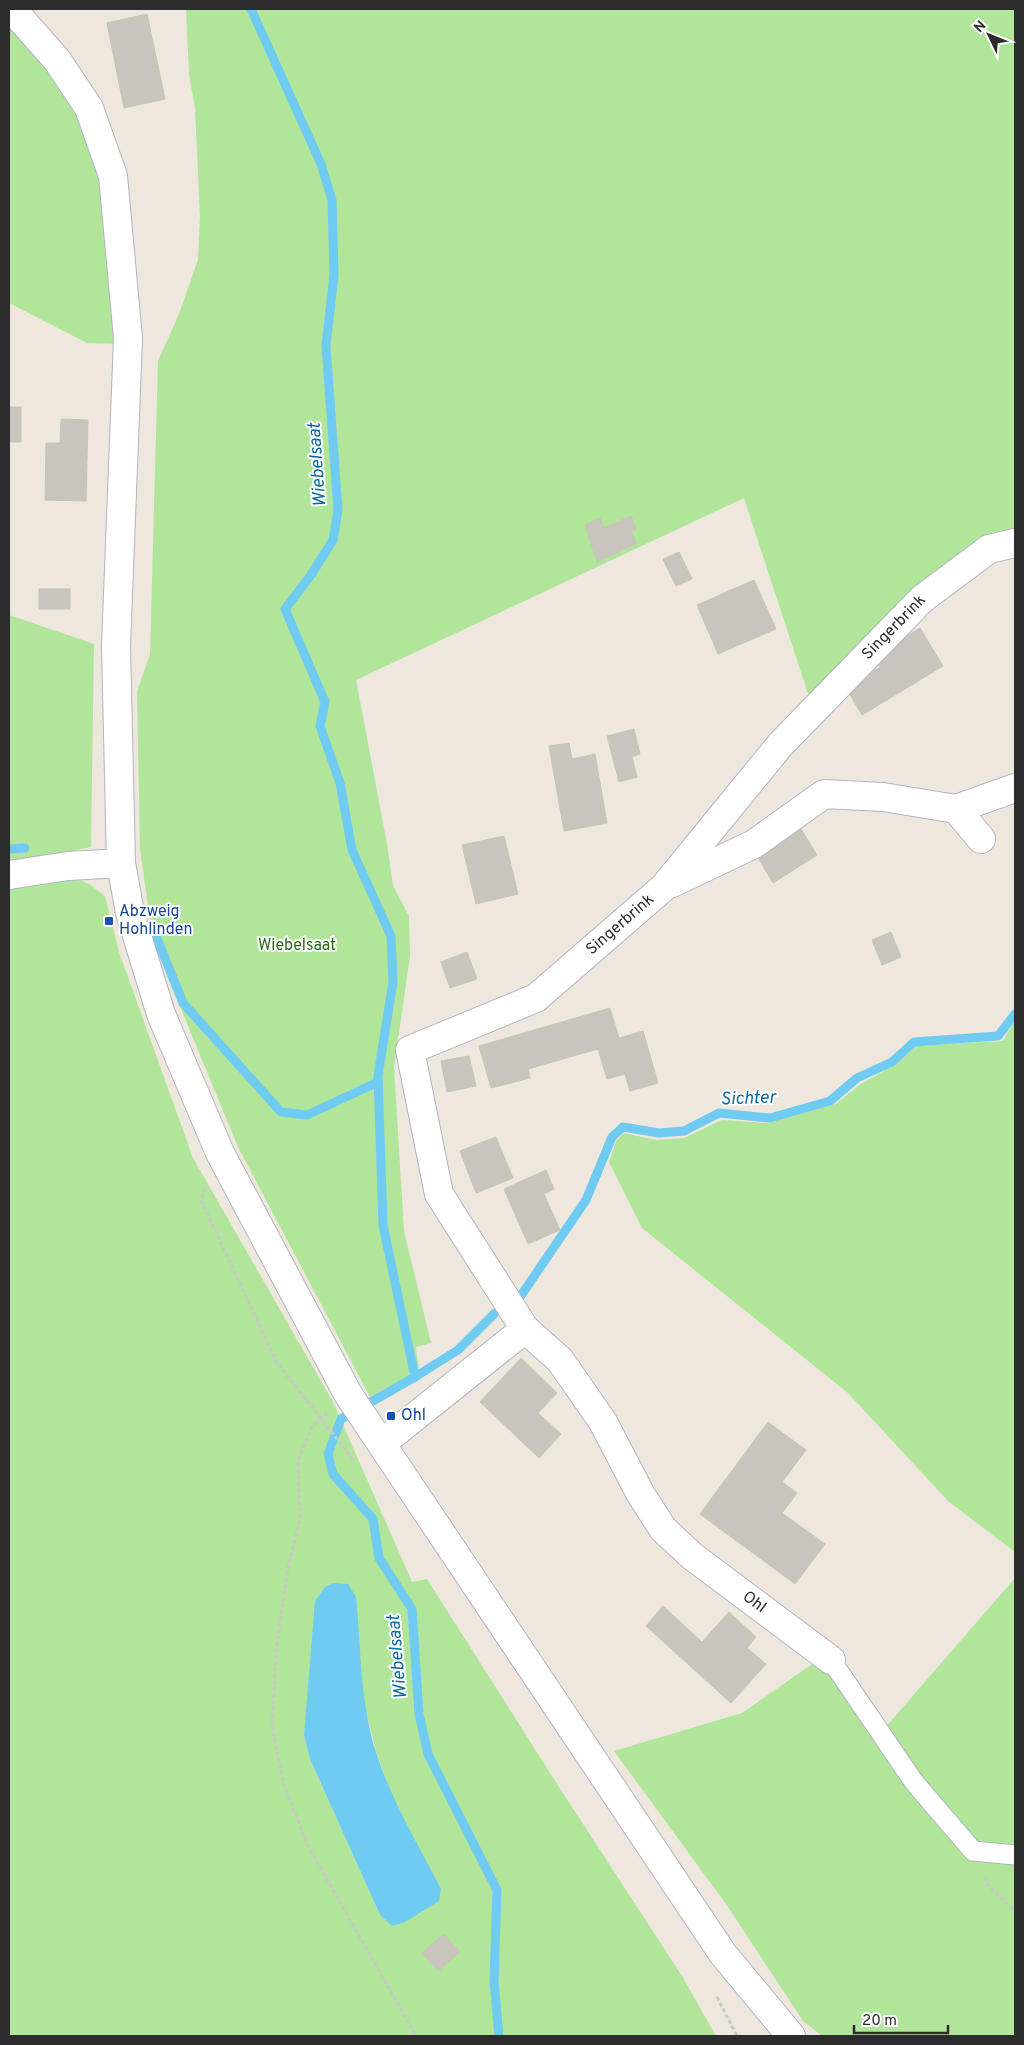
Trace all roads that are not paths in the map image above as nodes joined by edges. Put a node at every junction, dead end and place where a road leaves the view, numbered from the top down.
1 (12, 9) edge
2 (1015, 543) edge
3 (1015, 788) edge
4 (956, 809) junction
5 (981, 839) dead end
6 (121, 863) junction
7 (9, 875) edge
8 (664, 887) junction
9 (525, 1329) junction
10 (377, 1436) junction
11 (831, 1660) joint
12 (1015, 1856) edge
13 (791, 2036) edge

1 - 6 street
2 - 8 street, Singerbrink
3 - 4 street
4 - 5 street
4 - 8 street
6 - 7 street
6 - 10 street
8 - 9 street, Singerbrink
9 - 10 street
9 - 11 street, Ohl
10 - 13 street
11 - 12 lane

